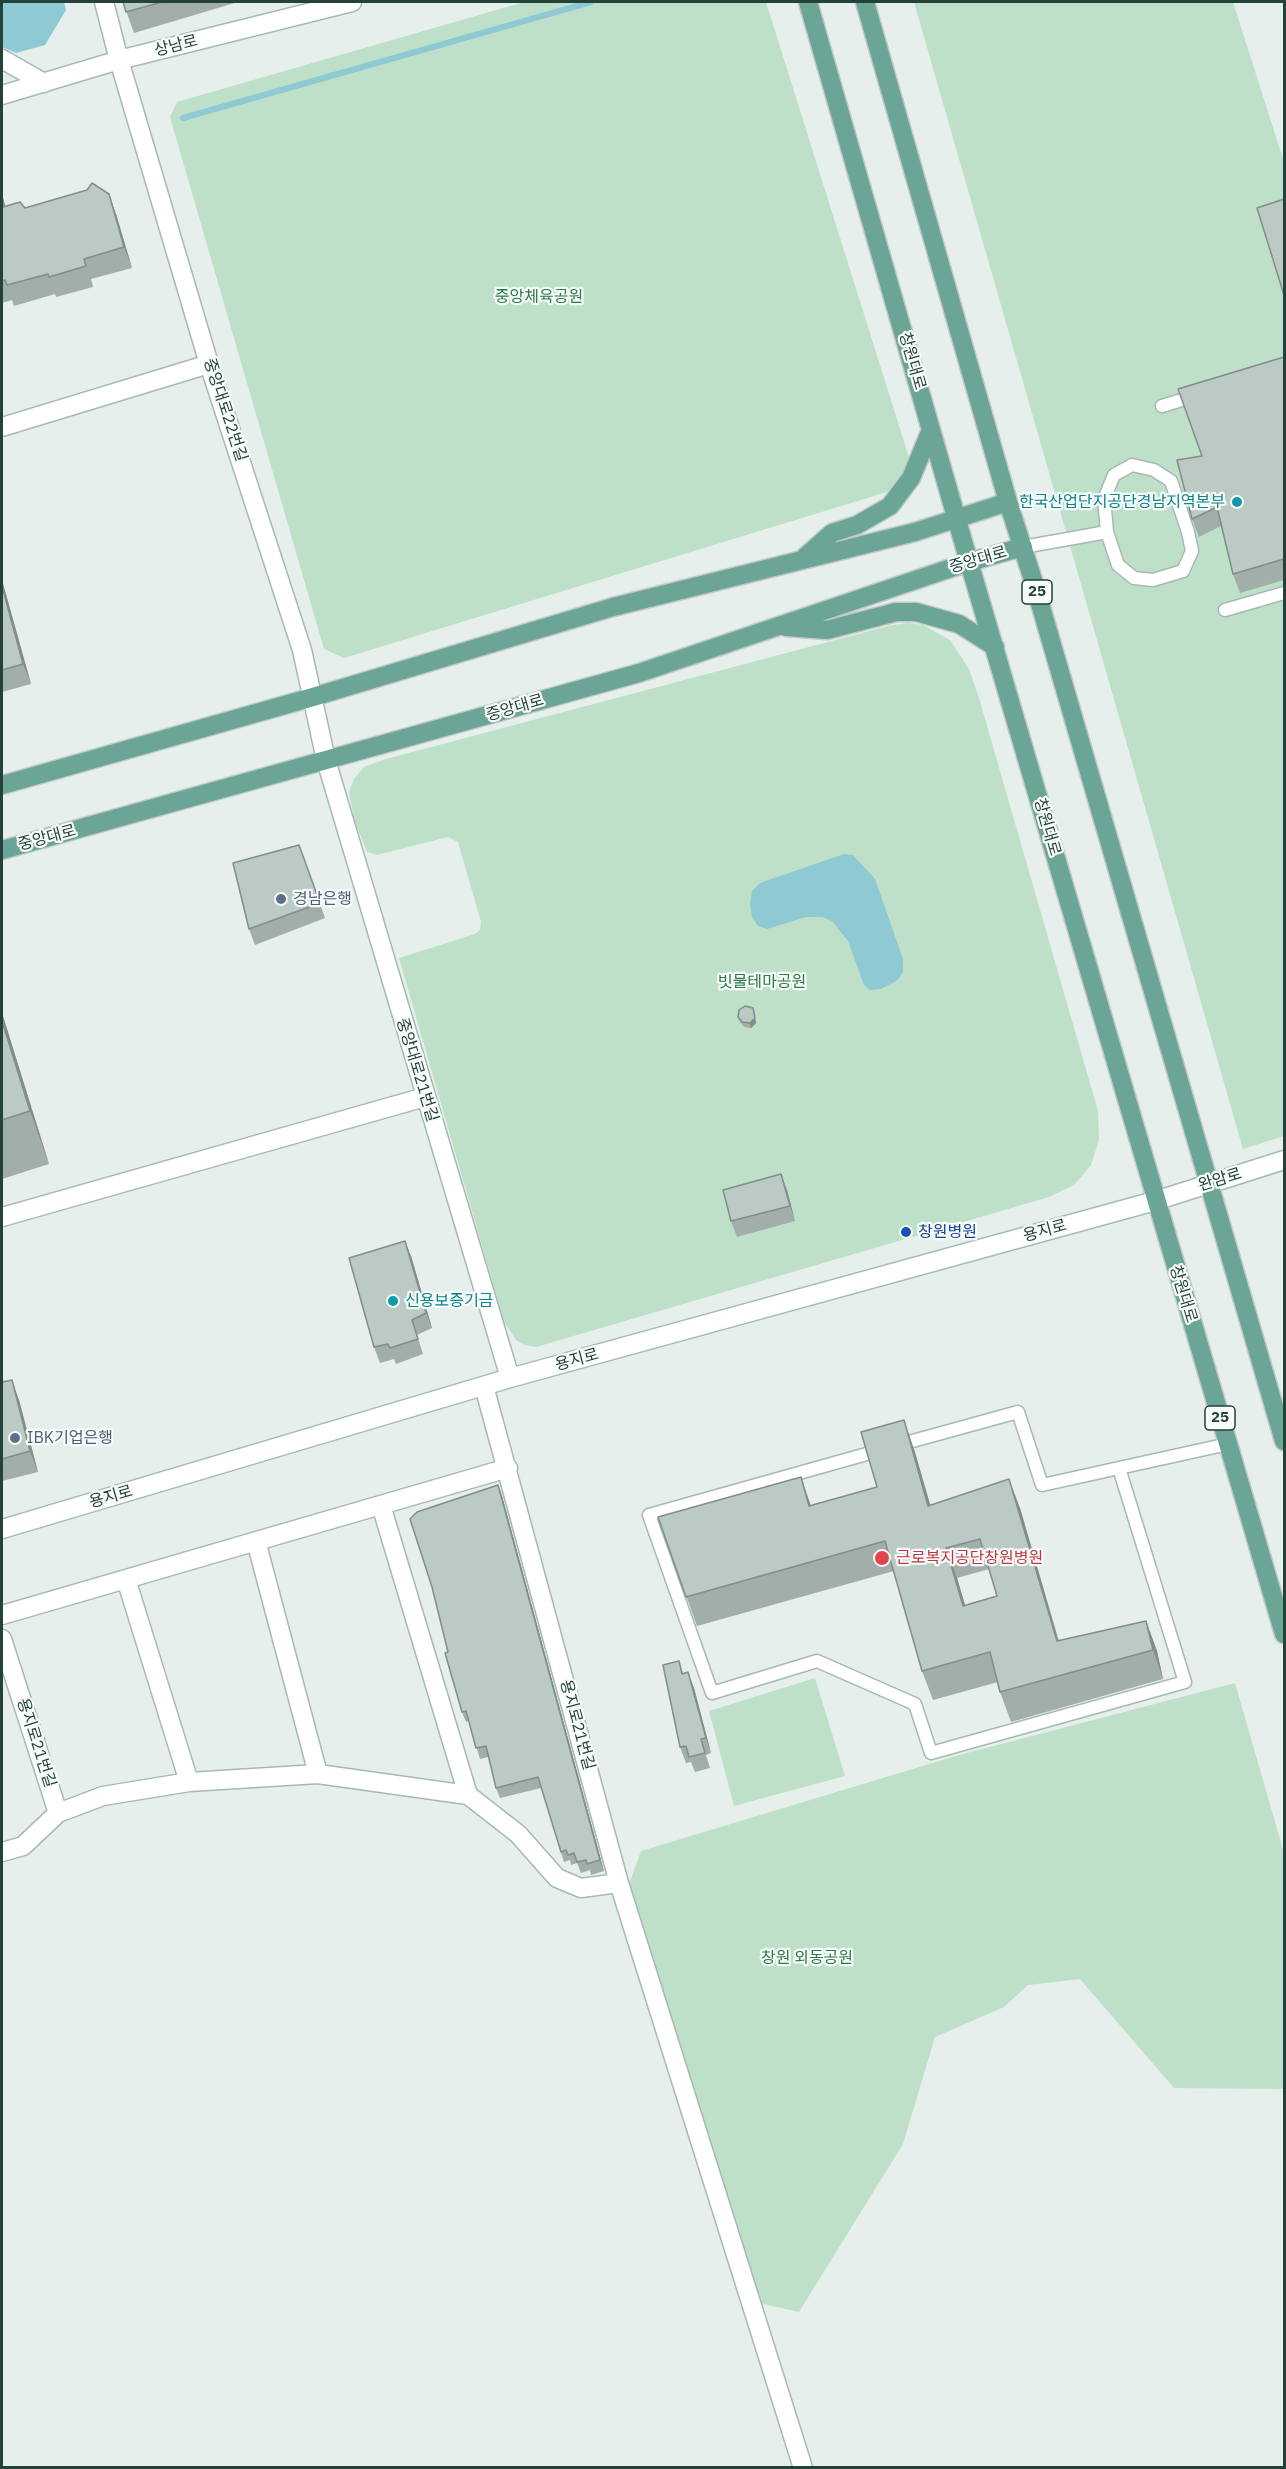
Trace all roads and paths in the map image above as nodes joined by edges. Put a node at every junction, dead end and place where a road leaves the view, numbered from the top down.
1 (104, 2) edge
2 (352, 2) edge
3 (808, 2) edge
4 (865, 2) edge
5 (2, 59) edge
6 (119, 60) junction
7 (44, 83) junction
8 (2, 95) edge
9 (209, 364) junction
10 (1207, 393) edge
11 (1162, 406) dead end
12 (2, 427) edge
13 (931, 430) junction
14 (1008, 502) junction
15 (957, 519) junction
16 (1107, 532) junction
17 (1023, 547) junction
18 (802, 560) junction
19 (969, 562) junction
20 (1284, 593) edge
21 (1225, 610) dead end
22 (778, 626) junction
23 (995, 647) junction
24 (313, 697) junction
25 (326, 760) junction
26 (2, 785) edge
27 (2, 850) edge
28 (425, 1097) junction
29 (1284, 1160) edge
30 (1209, 1183) junction
31 (1155, 1201) junction
32 (2, 1217) edge
33 (510, 1378) junction
34 (484, 1386) junction
35 (1284, 1441) edge
36 (1228, 1444) junction
37 (508, 1468) junction
38 (1119, 1468) junction
39 (381, 1505) junction
40 (2, 1529) edge
41 (256, 1541) junction
42 (126, 1579) junction
43 (2, 1615) edge
44 (1284, 1634) edge
45 (2, 1639) edge
46 (318, 1774) junction
47 (189, 1782) junction
48 (468, 1795) junction
49 (58, 1814) junction
50 (2, 1852) edge
51 (619, 1883) junction
52 (803, 2468) edge

1 - 6 street, 중앙대로22번길
2 - 6 street, 상남로
3 - 13 main road, 창원대로 / 25
4 - 14 main road, 25
5 - 7 street
6 - 7 street, 상남로
6 - 9 street, 중앙대로22번길
7 - 8 street, 상남로
9 - 12 street
9 - 24 street, 중앙대로22번길
10 - 11 lane
13 - 15 main road, 창원대로 / 25
13 - 18 main road
14 - 15 main road
14 - 17 main road, 25
15 - 18 main road
15 - 19 main road, 창원대로 / 25
16 - 16 lane
16 - 17 lane
17 - 19 main road, 중앙대로
17 - 30 main road, 25
18 - 24 main road
19 - 22 main road, 중앙대로
19 - 23 main road, 창원대로 / 25
20 - 21 lane
22 - 23 main road
22 - 25 main road, 중앙대로
23 - 31 main road, 창원대로 / 25
24 - 25 street, 중앙대로22번길
24 - 26 main road
25 - 27 main road, 중앙대로
25 - 28 street, 중앙대로21번길
28 - 32 street
28 - 33 street, 중앙대로21번길
29 - 30 street, 완암로
30 - 31 street, 완암로
30 - 35 main road, 25
31 - 33 street, 용지로
31 - 36 main road, 창원대로 / 25
33 - 34 street, 용지로
34 - 37 street, 용지로21번길
34 - 40 street, 용지로
36 - 38 lane
36 - 44 main road, 창원대로 / 25
37 - 39 street
37 - 51 street, 용지로21번길
38 - 38 lane
39 - 41 street
39 - 48 street
41 - 42 street
41 - 46 street
42 - 43 street
42 - 47 street
45 - 49 street, 용지로21번길
46 - 47 street
46 - 48 street
47 - 49 street
48 - 51 street
49 - 50 street
51 - 52 street, 용지로21번길

